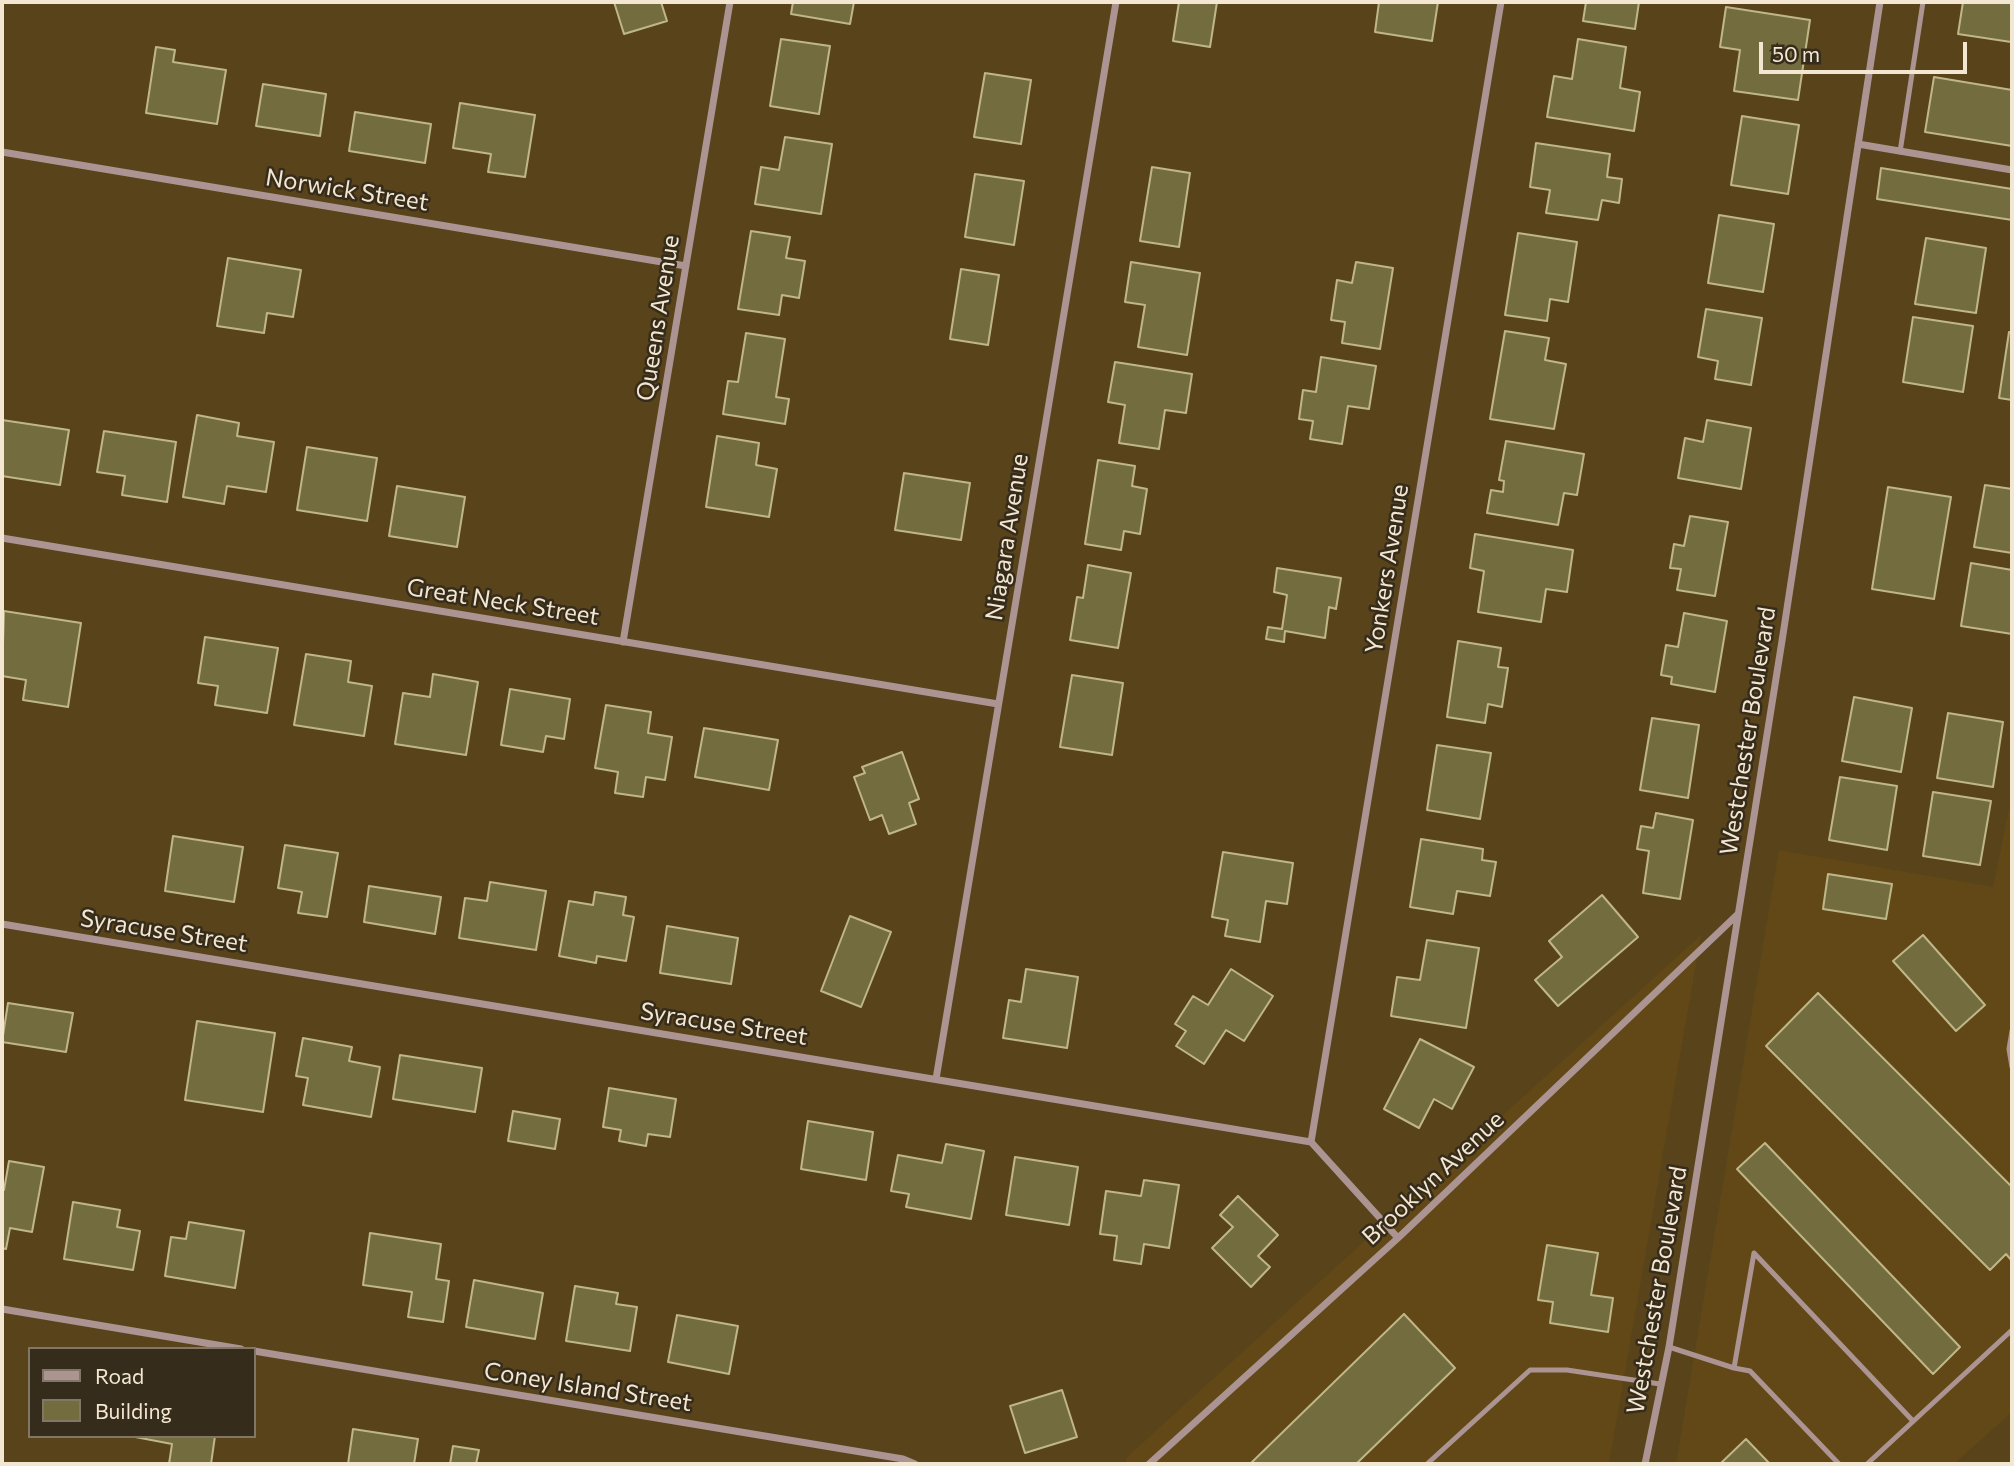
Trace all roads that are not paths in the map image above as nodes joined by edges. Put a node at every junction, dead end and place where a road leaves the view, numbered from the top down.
1 (730, 2) edge
2 (1116, 2) edge
3 (1501, 2) edge
4 (1880, 2) edge
5 (1923, 2) edge
6 (1858, 144) junction
7 (2, 152) edge
8 (1900, 152) junction
9 (2012, 170) edge
10 (686, 266) junction
11 (2, 538) edge
12 (624, 642) junction
13 (998, 704) junction
14 (1738, 914) junction
15 (2, 924) edge
16 (2012, 1031) edge
17 (2012, 1067) edge
18 (936, 1079) junction
19 (1311, 1142) junction
20 (1398, 1238) junction
21 (2, 1309) edge
22 (2012, 1330) edge
23 (230, 1347) edge
24 (1669, 1347) junction
25 (256, 1351) edge
26 (1734, 1368) junction
27 (1660, 1384) junction
28 (1913, 1421) junction
29 (915, 1464) edge
30 (1149, 1464) edge
31 (1427, 1464) edge
32 (1645, 1464) edge
33 (1839, 1464) edge
34 (1867, 1464) edge

1 - 10 street, Queens Avenue
2 - 13 street, Niagara Avenue
3 - 19 street, Yonkers Avenue
4 - 6 street, Westchester Boulevard
5 - 8 lane
6 - 8 street
6 - 14 street, Westchester Boulevard
7 - 10 street, Norwick Street
8 - 9 street
10 - 12 street, Queens Avenue
11 - 12 street, Great Neck Street
12 - 13 street, Great Neck Street
13 - 18 street, Niagara Avenue
14 - 20 street, Brooklyn Avenue
14 - 24 street, Westchester Boulevard
15 - 18 street, Syracuse Street
16 - 17 lane
18 - 19 street, Syracuse Street
19 - 20 street
20 - 30 street, Brooklyn Avenue
21 - 23 street
22 - 28 lane
24 - 26 lane
24 - 27 street, Westchester Boulevard
25 - 29 street, Coney Island Street
26 - 28 lane
26 - 33 lane
27 - 31 lane
27 - 32 street, Westchester Boulevard
28 - 34 lane

